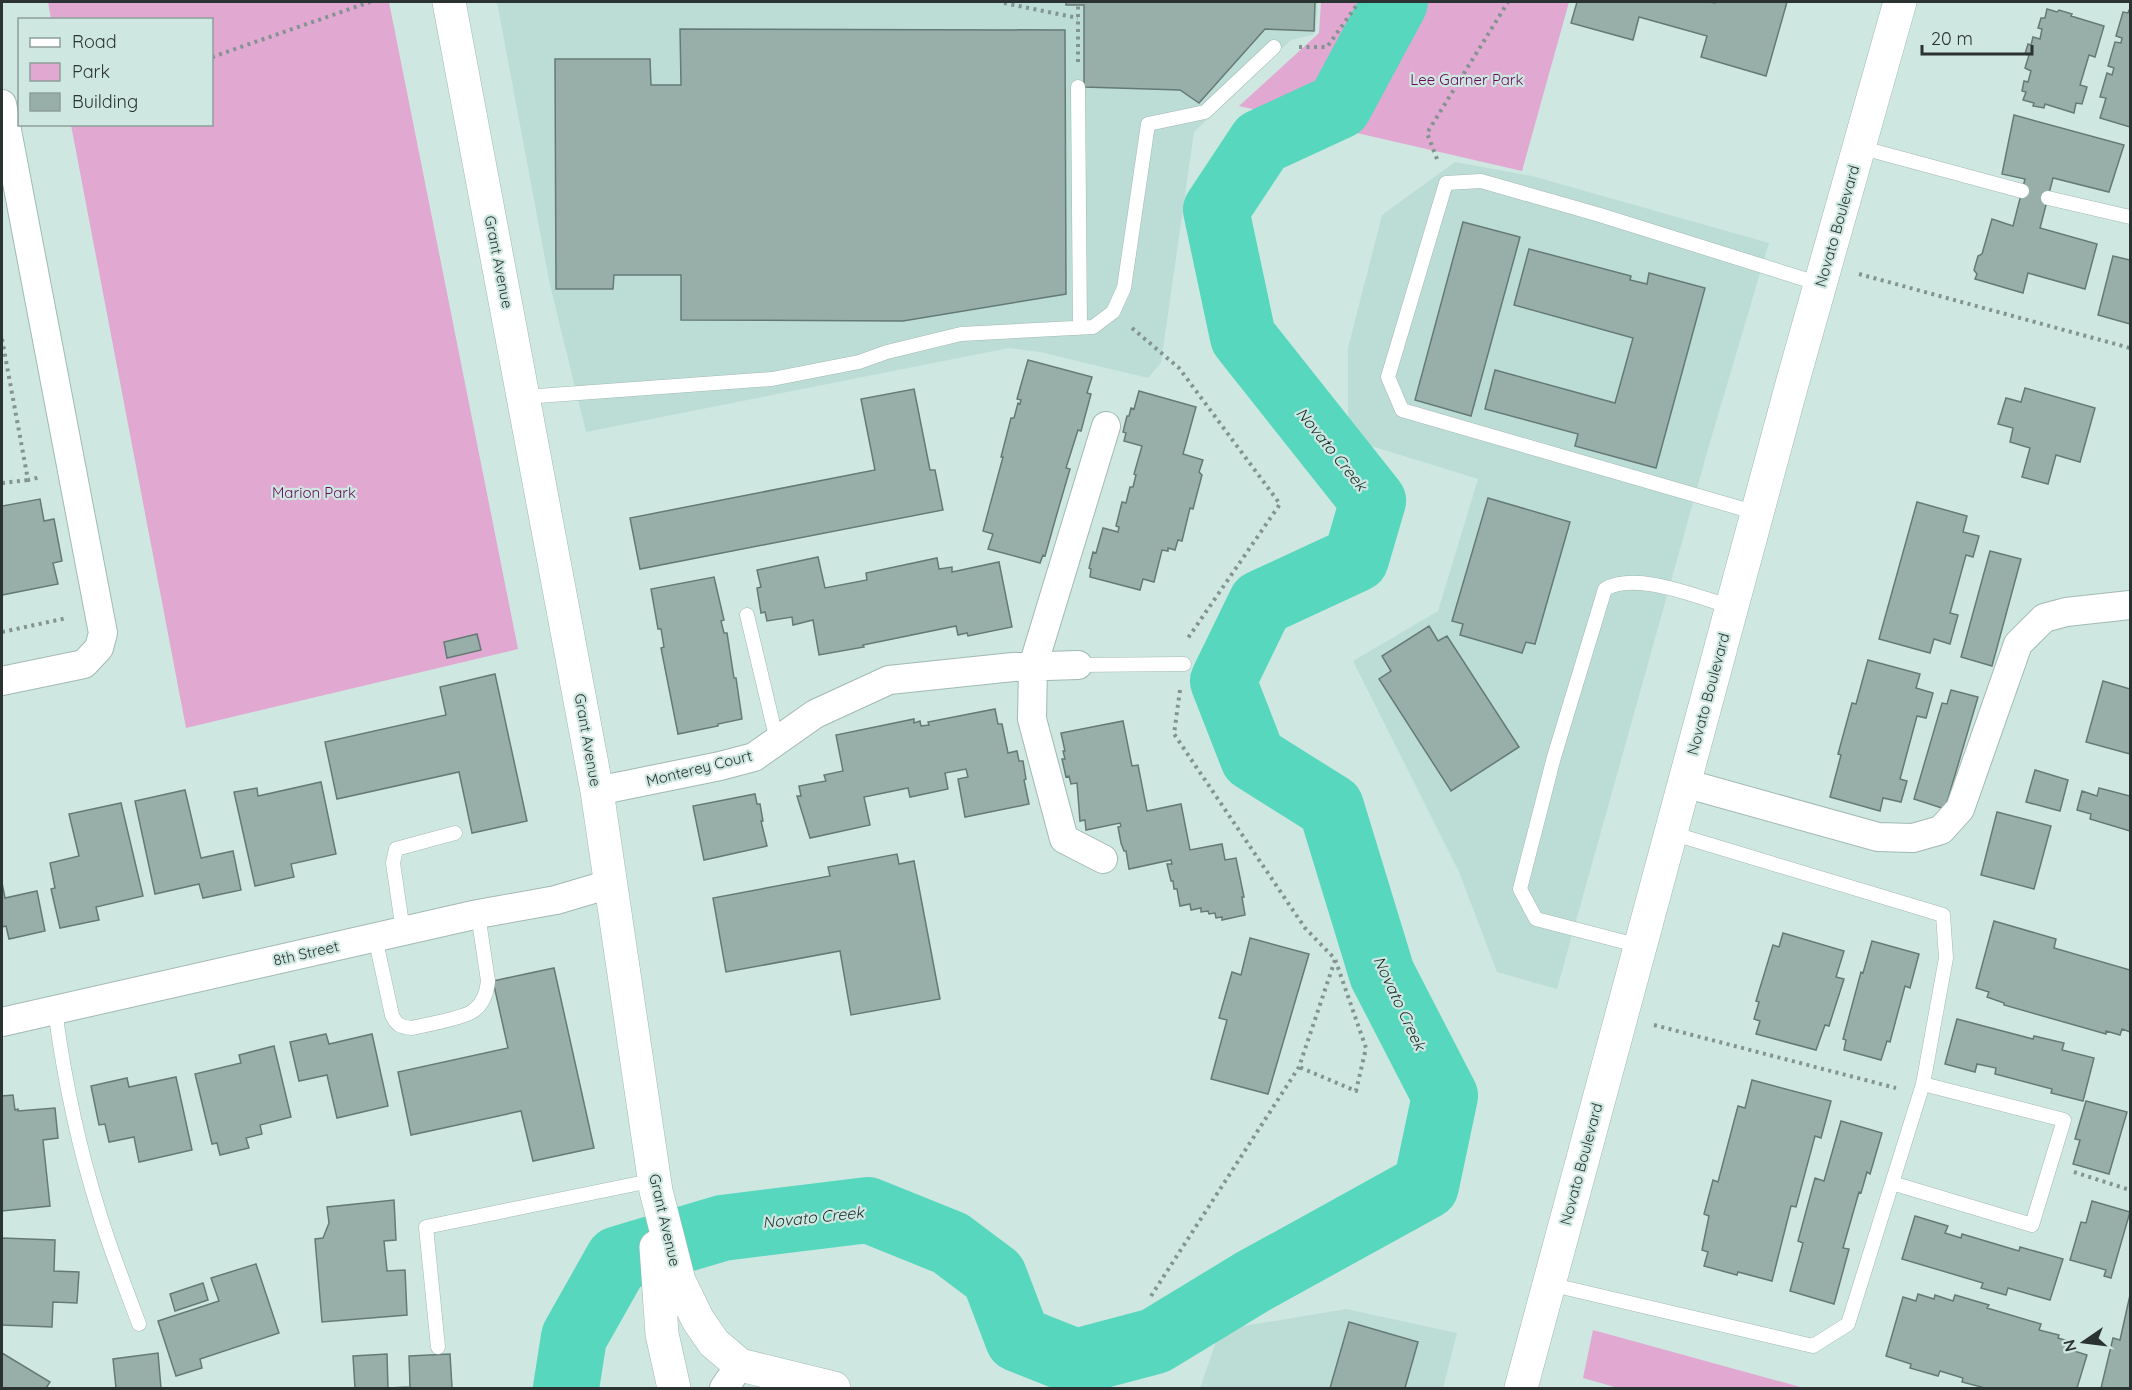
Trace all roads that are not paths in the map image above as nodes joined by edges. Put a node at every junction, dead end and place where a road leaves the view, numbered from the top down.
1 (449, 2) edge
2 (1900, 2) edge
3 (1274, 47) road end
4 (1078, 87) road end
5 (2, 104) edge
6 (1859, 147) junction
7 (2022, 191) dead end
8 (2048, 198) dead end
9 (2130, 218) edge
10 (1823, 274) junction
11 (1080, 327) junction
12 (524, 398) junction
13 (1106, 426) dead end
14 (1757, 513) junction
15 (2130, 605) edge
16 (1731, 607) junction
17 (747, 615) dead end
18 (1184, 664) road end
19 (1078, 665) joint
20 (1033, 666) junction
21 (2, 681) edge
22 (777, 741) junction
23 (1684, 783) junction
24 (597, 791) junction
25 (455, 833) dead end
26 (1671, 833) junction
27 (1102, 859) dead end
28 (610, 884) junction
29 (478, 914) junction
30 (403, 931) junction
31 (375, 937) junction
32 (1640, 946) junction
33 (55, 1010) junction
34 (2, 1022) edge
35 (1921, 1089) junction
36 (1892, 1183) junction
37 (655, 1186) junction
38 (666, 1269) junction
39 (1549, 1284) junction
40 (139, 1324) dead end
41 (438, 1347) dead end
42 (732, 1377) edge
43 (674, 1389) edge
44 (834, 1389) edge
45 (1521, 1389) edge

1 - 12 street, Grant Avenue
2 - 6 street, Novato Boulevard
3 - 11 lane
4 - 11 lane
5 - 21 street
6 - 7 lane
6 - 10 street, Novato Boulevard
8 - 9 lane
10 - 14 street, Novato Boulevard
10 - 14 lane
11 - 12 lane
12 - 24 street, Grant Avenue
13 - 20 street
14 - 16 street, Novato Boulevard
15 - 23 street
16 - 23 street, Novato Boulevard
16 - 32 lane
17 - 22 lane
18 - 19 lane
19 - 20 street, Monterey Court
20 - 22 street, Monterey Court
20 - 27 street
22 - 24 street, Monterey Court
23 - 26 street, Novato Boulevard
24 - 28 street, Grant Avenue
25 - 30 lane
26 - 32 street, Novato Boulevard
26 - 35 lane
28 - 29 street, 8th Street
28 - 37 street, Grant Avenue
29 - 30 street, 8th Street
29 - 31 lane
30 - 31 street, 8th Street
31 - 33 street, 8th Street
32 - 39 street, Novato Boulevard
33 - 34 street, 8th Street
33 - 40 lane
35 - 36 lane
35 - 36 lane
36 - 39 lane
37 - 38 street, Grant Avenue
37 - 41 lane
38 - 42 street, Grant Avenue
38 - 43 street, Grant Avenue
39 - 45 street, Novato Boulevard
42 - 44 street, Grant Avenue

